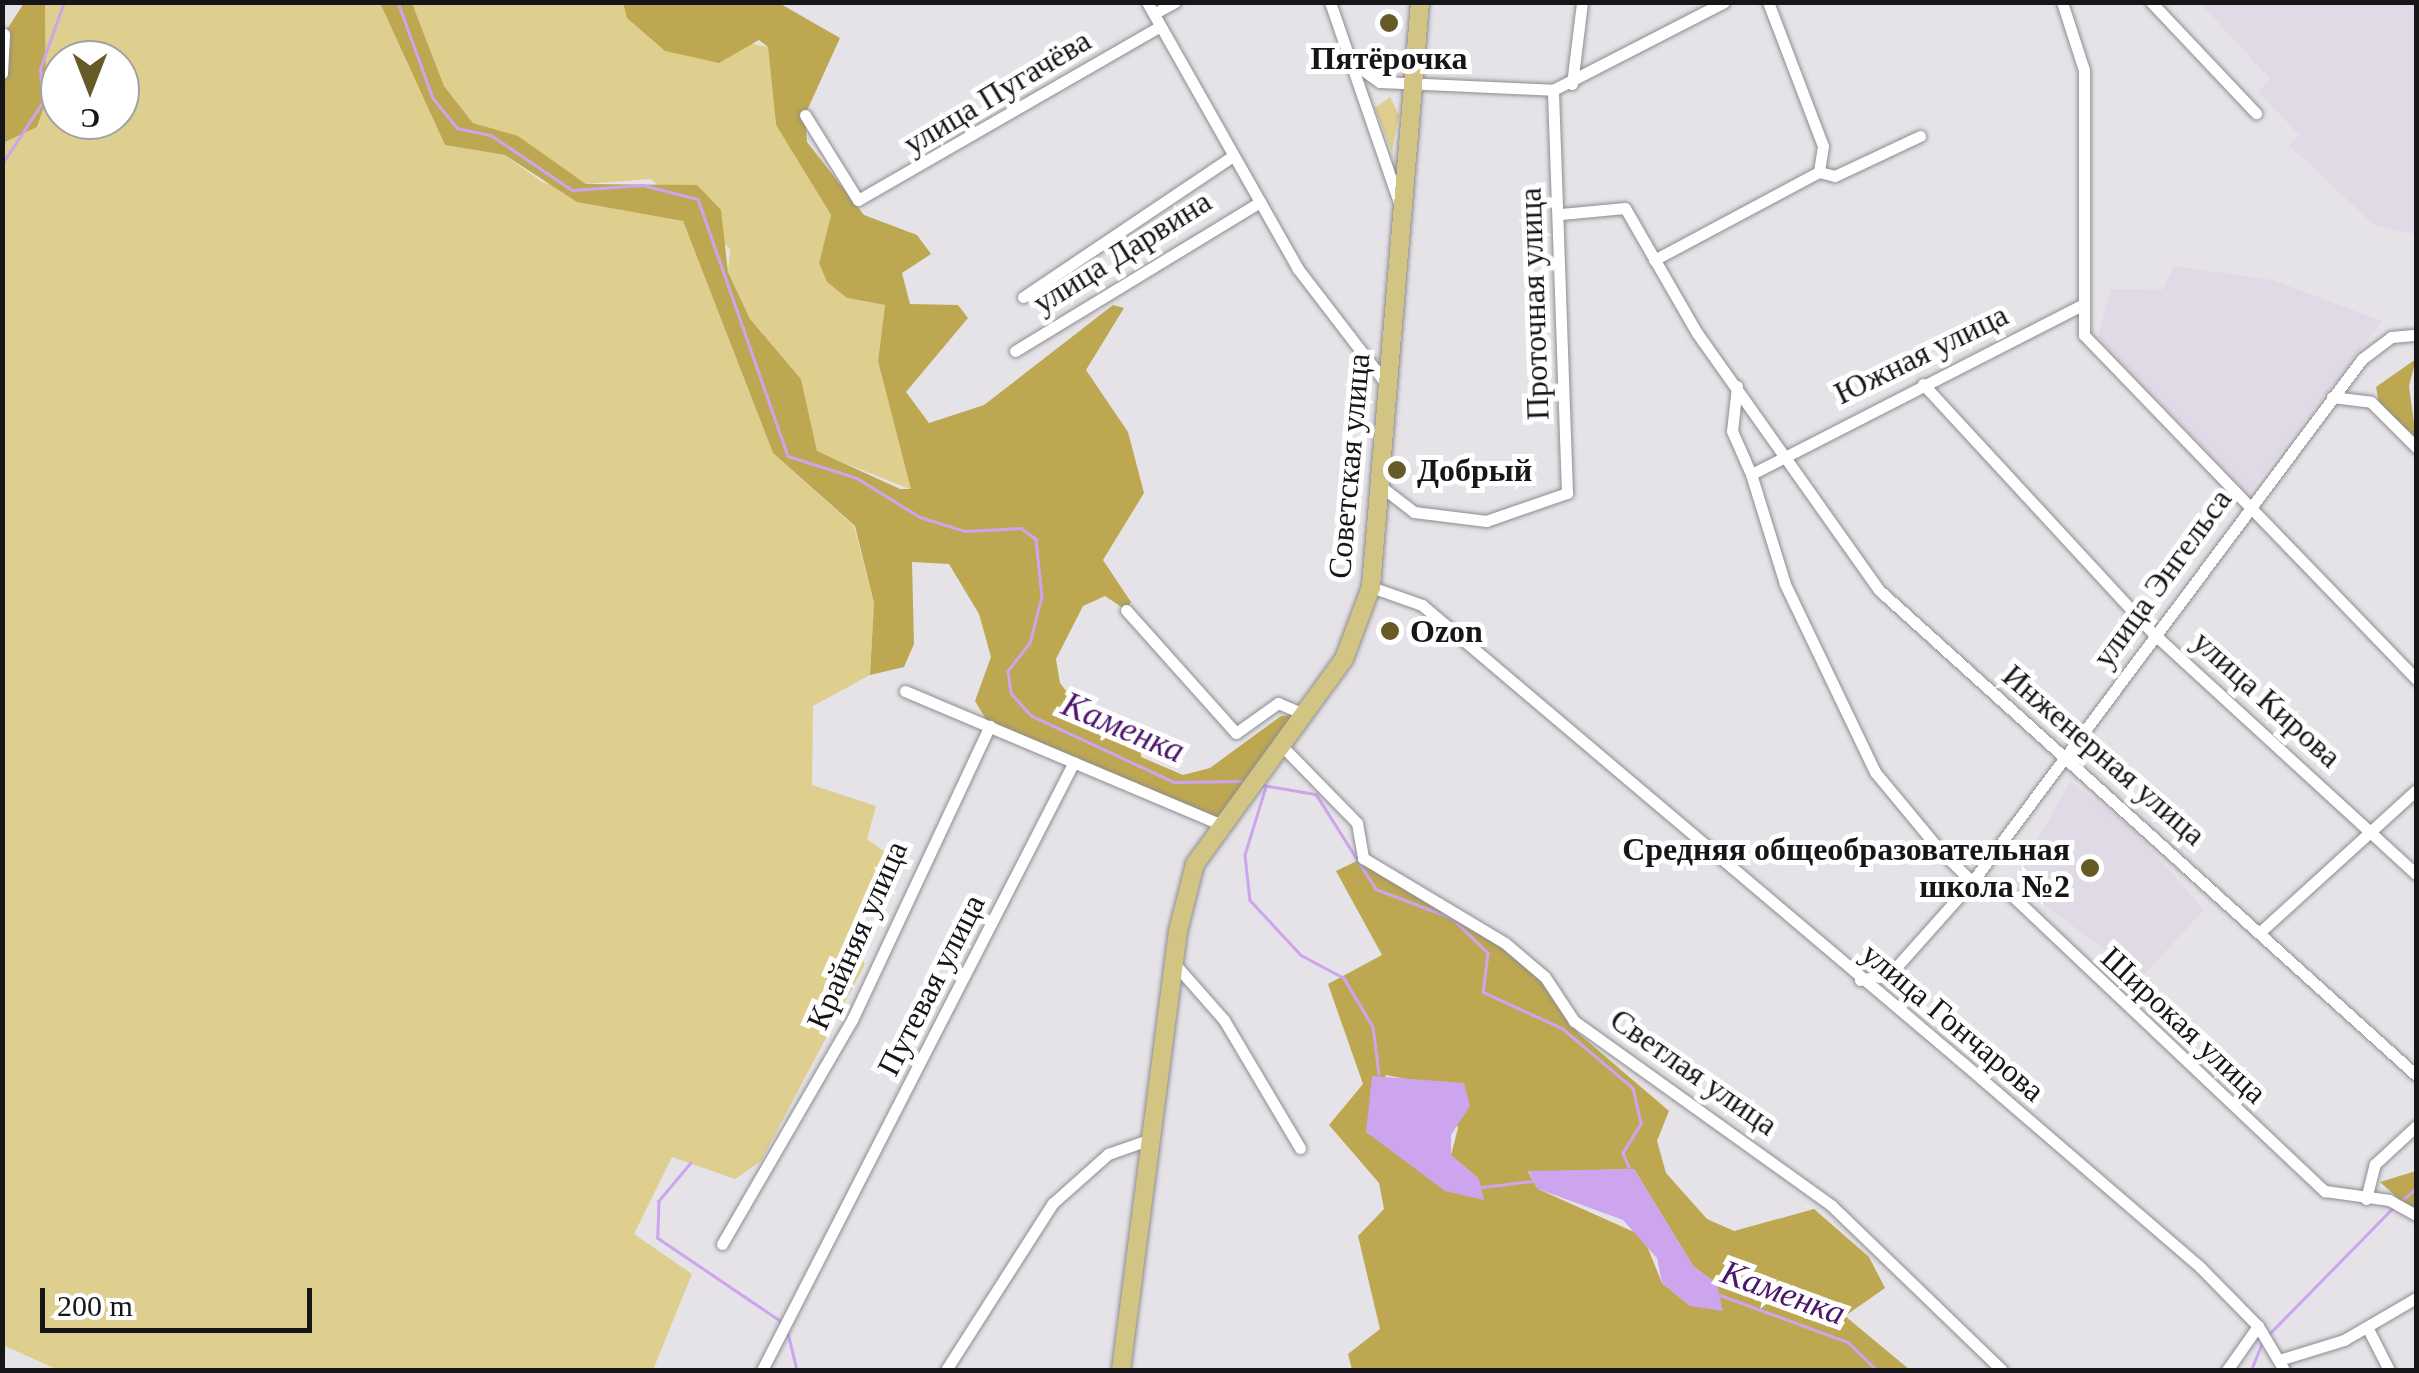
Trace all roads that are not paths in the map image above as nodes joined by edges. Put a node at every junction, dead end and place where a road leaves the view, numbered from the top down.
1 (1175, 2) edge
2 (1330, 2) edge
3 (1420, 2) edge
4 (1582, 2) edge
5 (1724, 2) edge
6 (1768, 2) edge
7 (2062, 2) edge
8 (2151, 2) edge
9 (1702, 8) edge
10 (1154, 14) edge
11 (4, 34) edge
12 (1352, 62) junction
13 (2, 74) edge
14 (1572, 84) junction
15 (1414, 86) junction
16 (1553, 90) junction
17 (2256, 113) dead end
18 (805, 115) dead end
19 (1920, 136) dead end
20 (1232, 156) junction
21 (1819, 172) junction
22 (1260, 202) junction
23 (1400, 206) junction
24 (1560, 214) junction
25 (1654, 260) junction
26 (1023, 297) dead end
27 (2080, 306) junction
28 (2416, 334) edge
29 (1015, 351) dead end
30 (1922, 384) junction
31 (1386, 385) junction
32 (1737, 386) junction
33 (2332, 397) junction
34 (2416, 446) edge
35 (1785, 451) junction
36 (1751, 474) junction
37 (1379, 485) junction
38 (2246, 511) junction
39 (1370, 588) junction
40 (1126, 610) dead end
41 (2155, 634) junction
42 (2416, 679) edge
43 (904, 691) dead end
44 (1304, 714) junction
45 (990, 726) junction
46 (1278, 743) junction
47 (2066, 756) junction
48 (1074, 762) junction
49 (2416, 790) edge
50 (1218, 823) junction
51 (2371, 832) junction
52 (2416, 874) edge
53 (1972, 882) junction
54 (2259, 934) junction
55 (1173, 962) junction
56 (1860, 980) junction
57 (2416, 1075) edge
58 (2416, 1126) edge
59 (1148, 1140) junction
60 (1300, 1148) dead end
61 (2366, 1198) junction
62 (2414, 1213) edge
63 (722, 1244) dead end
64 (2416, 1298) edge
65 (2368, 1327) junction
66 (2265, 1335) junction
67 (2282, 1365) edge
68 (762, 1370) edge
69 (946, 1370) edge
70 (1120, 1370) edge
71 (2002, 1370) edge
72 (2226, 1370) edge
73 (2389, 1370) edge

1 - 10 street, улица Пугачёва
2 - 12 street, Советская улица
3 - 15 main road, Советская улица
4 - 14 street
5 - 9 street
6 - 21 street
7 - 27 street
8 - 17 street
9 - 14 street
10 - 18 street, улица Пугачёва
10 - 20 street, улица Дарвина
11 - 13 street
12 - 15 street
12 - 23 street, Советская улица
14 - 16 street
15 - 16 street
15 - 23 main road, Советская улица
16 - 24 street, Проточная улица
19 - 21 street
20 - 22 street, улица Дарвина
20 - 26 street, улица Дарвина
21 - 25 street
22 - 29 street, улица Дарвина
22 - 31 street, улица Дарвина
23 - 31 main road, Советская улица
24 - 25 street
24 - 37 street, Проточная улица
25 - 32 street
27 - 30 street, Южная улица
27 - 38 street
28 - 33 street, улица Энгельса
30 - 35 street, Южная улица
30 - 41 street, улица Кирова
31 - 37 main road, Советская улица
32 - 35 street
32 - 36 street, Широкая улица
33 - 34 street
33 - 38 street, улица Энгельса
35 - 36 street
35 - 47 street, Инженерная улица
36 - 53 street, Широкая улица
37 - 39 main road, Советская улица
38 - 41 street, улица Энгельса
38 - 42 street
39 - 44 main road, Советская улица
39 - 56 street, улица Гончарова
40 - 44 street
41 - 47 street, улица Энгельса
41 - 51 street, улица Кирова
43 - 45 street
44 - 46 main road, Советская улица
45 - 48 street
45 - 63 street, Крайняя улица
46 - 50 main road, Советская улица
46 - 71 street, Светлая улица
47 - 53 street, улица Энгельса
47 - 54 street, Инженерная улица
48 - 50 street
48 - 68 street, Путевая улица
49 - 51 street
50 - 55 main road, Советская улица
51 - 52 street, улица Кирова
51 - 54 street
53 - 56 street
53 - 61 street, Широкая улица
54 - 57 street, Инженерная улица
55 - 59 main road, Советская улица
55 - 60 street
56 - 66 street, улица Гончарова
58 - 61 street
59 - 69 street
59 - 70 main road, Советская улица
61 - 62 street, Широкая улица
64 - 65 street
65 - 67 street
65 - 73 street
66 - 67 street
66 - 72 street

